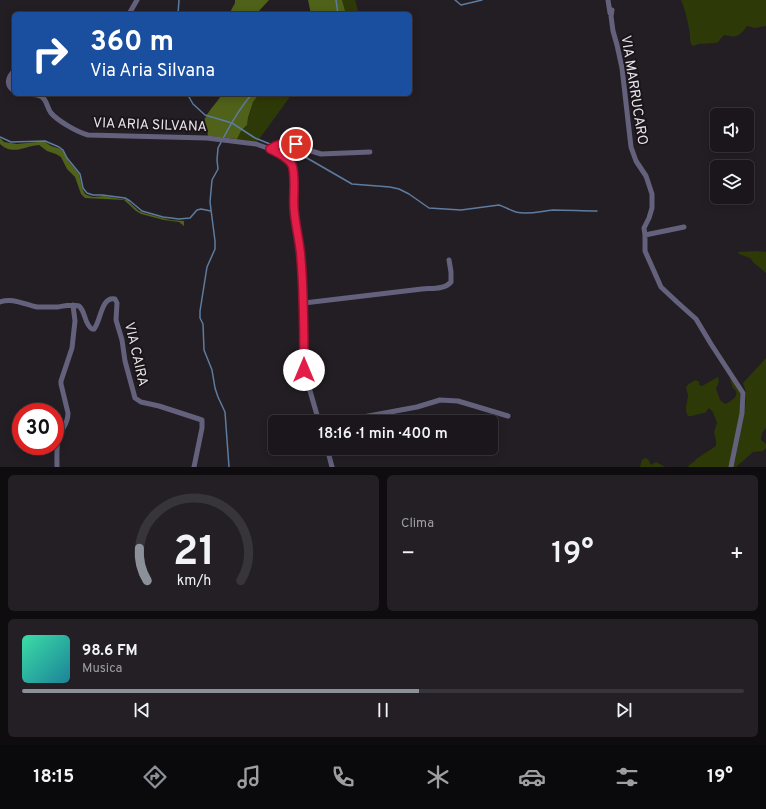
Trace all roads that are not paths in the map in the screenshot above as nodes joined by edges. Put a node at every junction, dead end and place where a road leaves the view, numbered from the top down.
1 (137, 0) edge
2 (608, 0) edge
3 (130, 12) edge
4 (12, 74) edge
5 (12, 90) edge
6 (40, 96) edge
7 (270, 149) junction
8 (370, 152) dead end
9 (684, 227) dead end
10 (645, 235) junction
11 (449, 260) dead end
12 (0, 302) edge
13 (304, 303) junction
14 (73, 305) junction
15 (317, 415) edge
16 (374, 415) edge
17 (508, 416) dead end
18 (329, 455) edge
19 (57, 467) edge
20 (194, 467) edge
21 (332, 467) edge
22 (731, 467) edge

1 - 3 street
2 - 10 street, VIA MARRUCARO
4 - 5 street
6 - 7 street, VIA ARIA SILVANA
7 - 8 street
7 - 13 street, VIA ARIA SILVANA
9 - 10 street
10 - 22 street, VIA MARRUCARO
11 - 13 street
12 - 14 street
13 - 15 street, VIA ARIA SILVANA
14 - 19 street
14 - 20 street, VIA CAIRA
16 - 17 street
18 - 21 street

